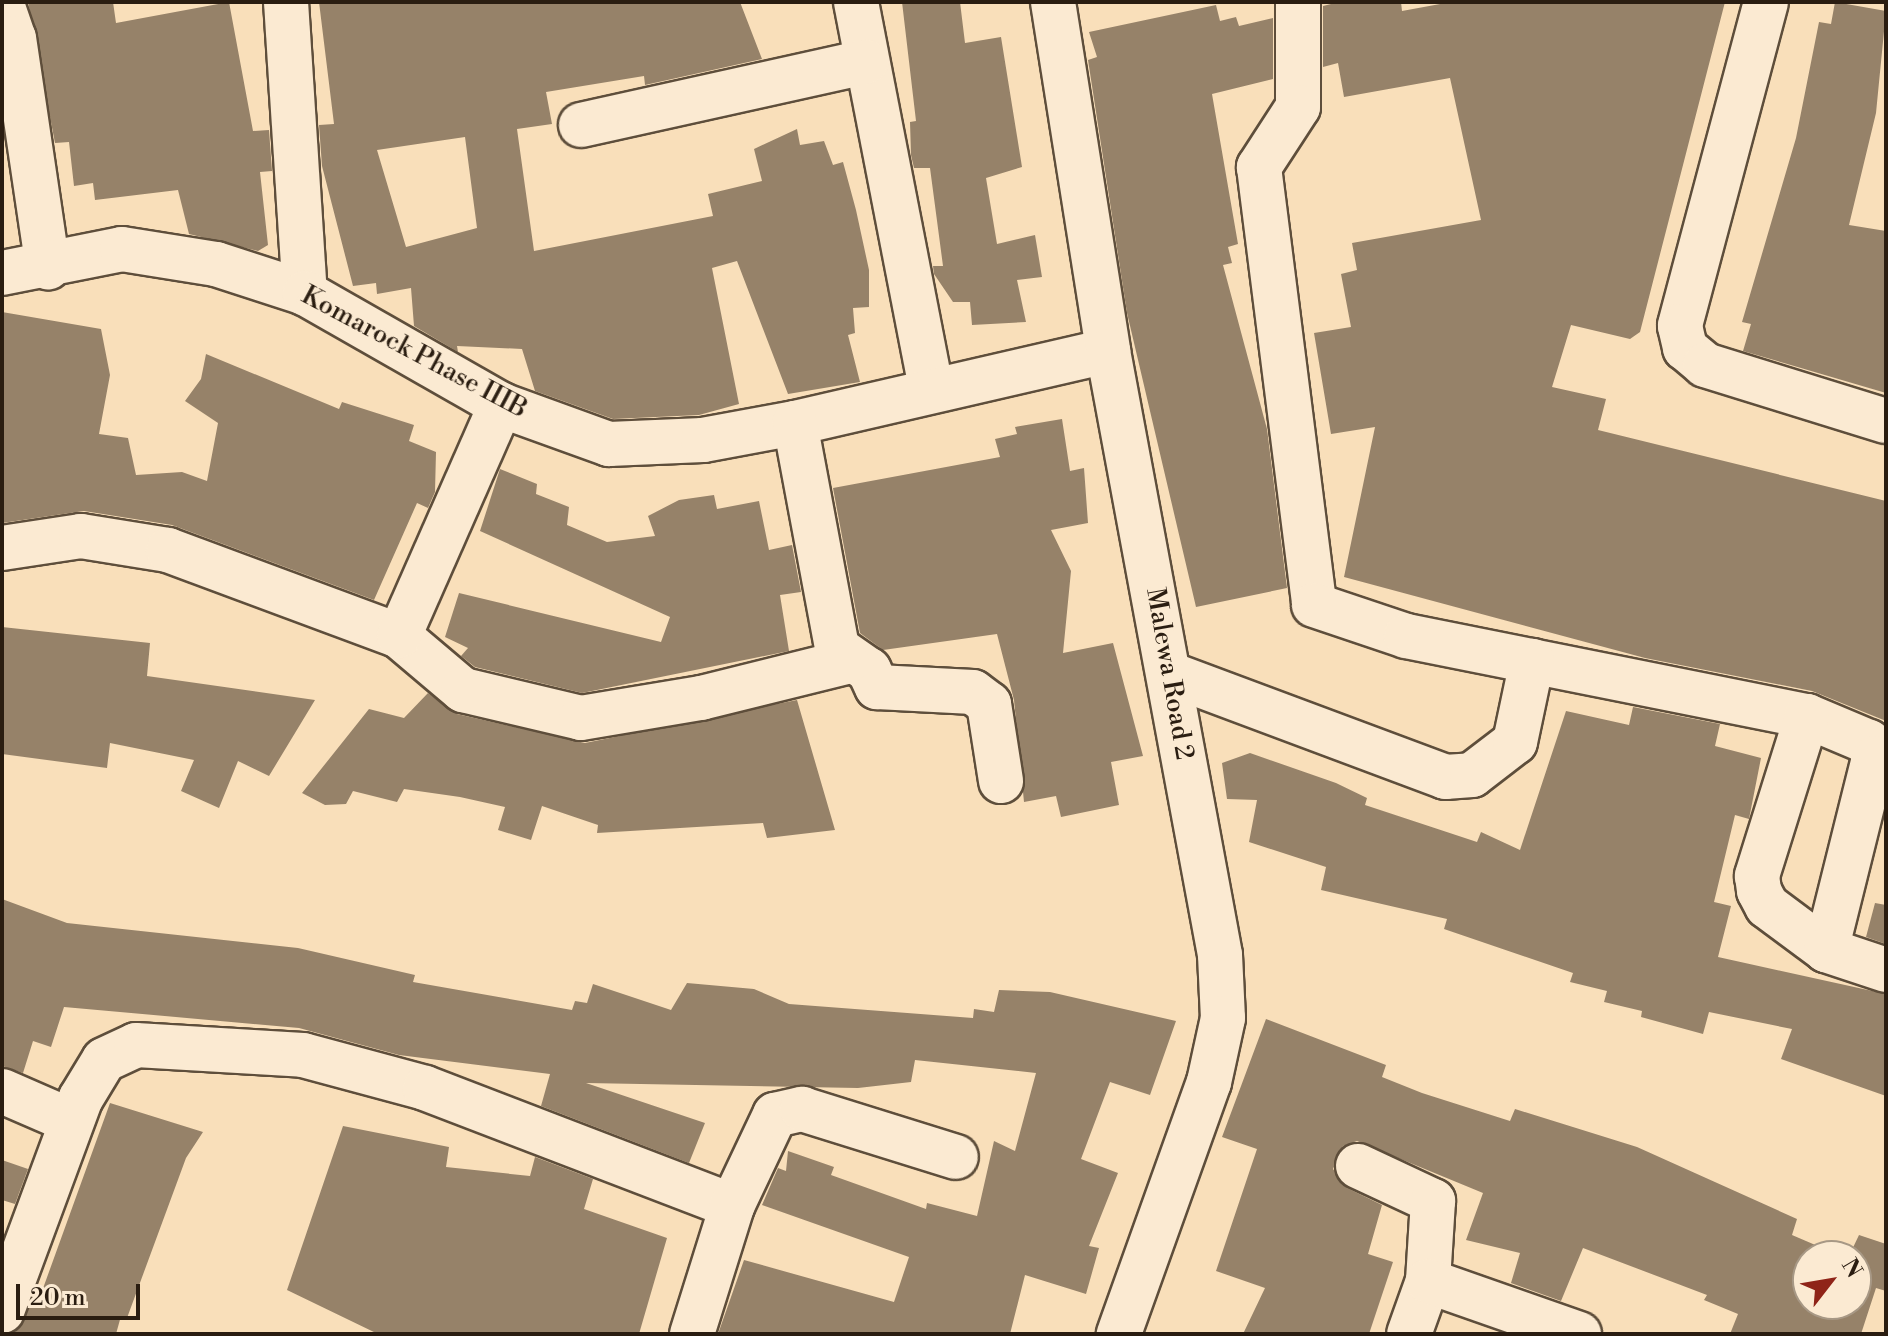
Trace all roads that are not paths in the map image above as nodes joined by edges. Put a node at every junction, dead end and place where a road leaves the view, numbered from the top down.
1 (286, 2) edge
2 (856, 2) edge
3 (1053, 2) edge
4 (1298, 2) edge
5 (1766, 2) edge
6 (2, 4) edge
7 (866, 62) junction
8 (581, 125) dead end
9 (48, 267) junction
10 (2, 273) edge
11 (305, 293) junction
12 (1108, 351) junction
13 (931, 388) junction
14 (501, 405) junction
15 (1886, 421) edge
16 (795, 423) junction
17 (2, 548) edge
18 (399, 636) junction
19 (1532, 661) junction
20 (847, 662) junction
21 (1170, 674) junction
22 (1807, 716) junction
23 (1001, 781) dead end
24 (1826, 950) junction
25 (1886, 970) edge
26 (2, 1091) edge
27 (71, 1121) junction
28 (956, 1157) dead end
29 (1358, 1166) dead end
30 (732, 1206) junction
31 (1428, 1281) junction
32 (2, 1311) edge
33 (692, 1334) edge
34 (1119, 1334) edge
35 (1409, 1334) edge
36 (1579, 1334) edge

1 - 11 street
2 - 7 street
3 - 12 street, Malewa Road 2
4 - 19 street
5 - 15 street
6 - 9 street
7 - 8 street
7 - 13 street
9 - 10 street, Komarock Phase IIIB
9 - 11 street, Komarock Phase IIIB
11 - 14 street, Komarock Phase IIIB
12 - 13 street, Komarock Phase IIIB
12 - 21 street, Malewa Road 2
13 - 16 street, Komarock Phase IIIB
14 - 16 street, Komarock Phase IIIB
14 - 18 street
16 - 20 street
17 - 18 street
18 - 20 street
19 - 21 street
19 - 22 street
20 - 23 street
21 - 34 street, Malewa Road 2
22 - 24 street
22 - 24 street
24 - 25 street
26 - 27 street
27 - 30 street
27 - 32 street
28 - 30 street
29 - 31 street
30 - 33 street
31 - 35 street
31 - 36 street

